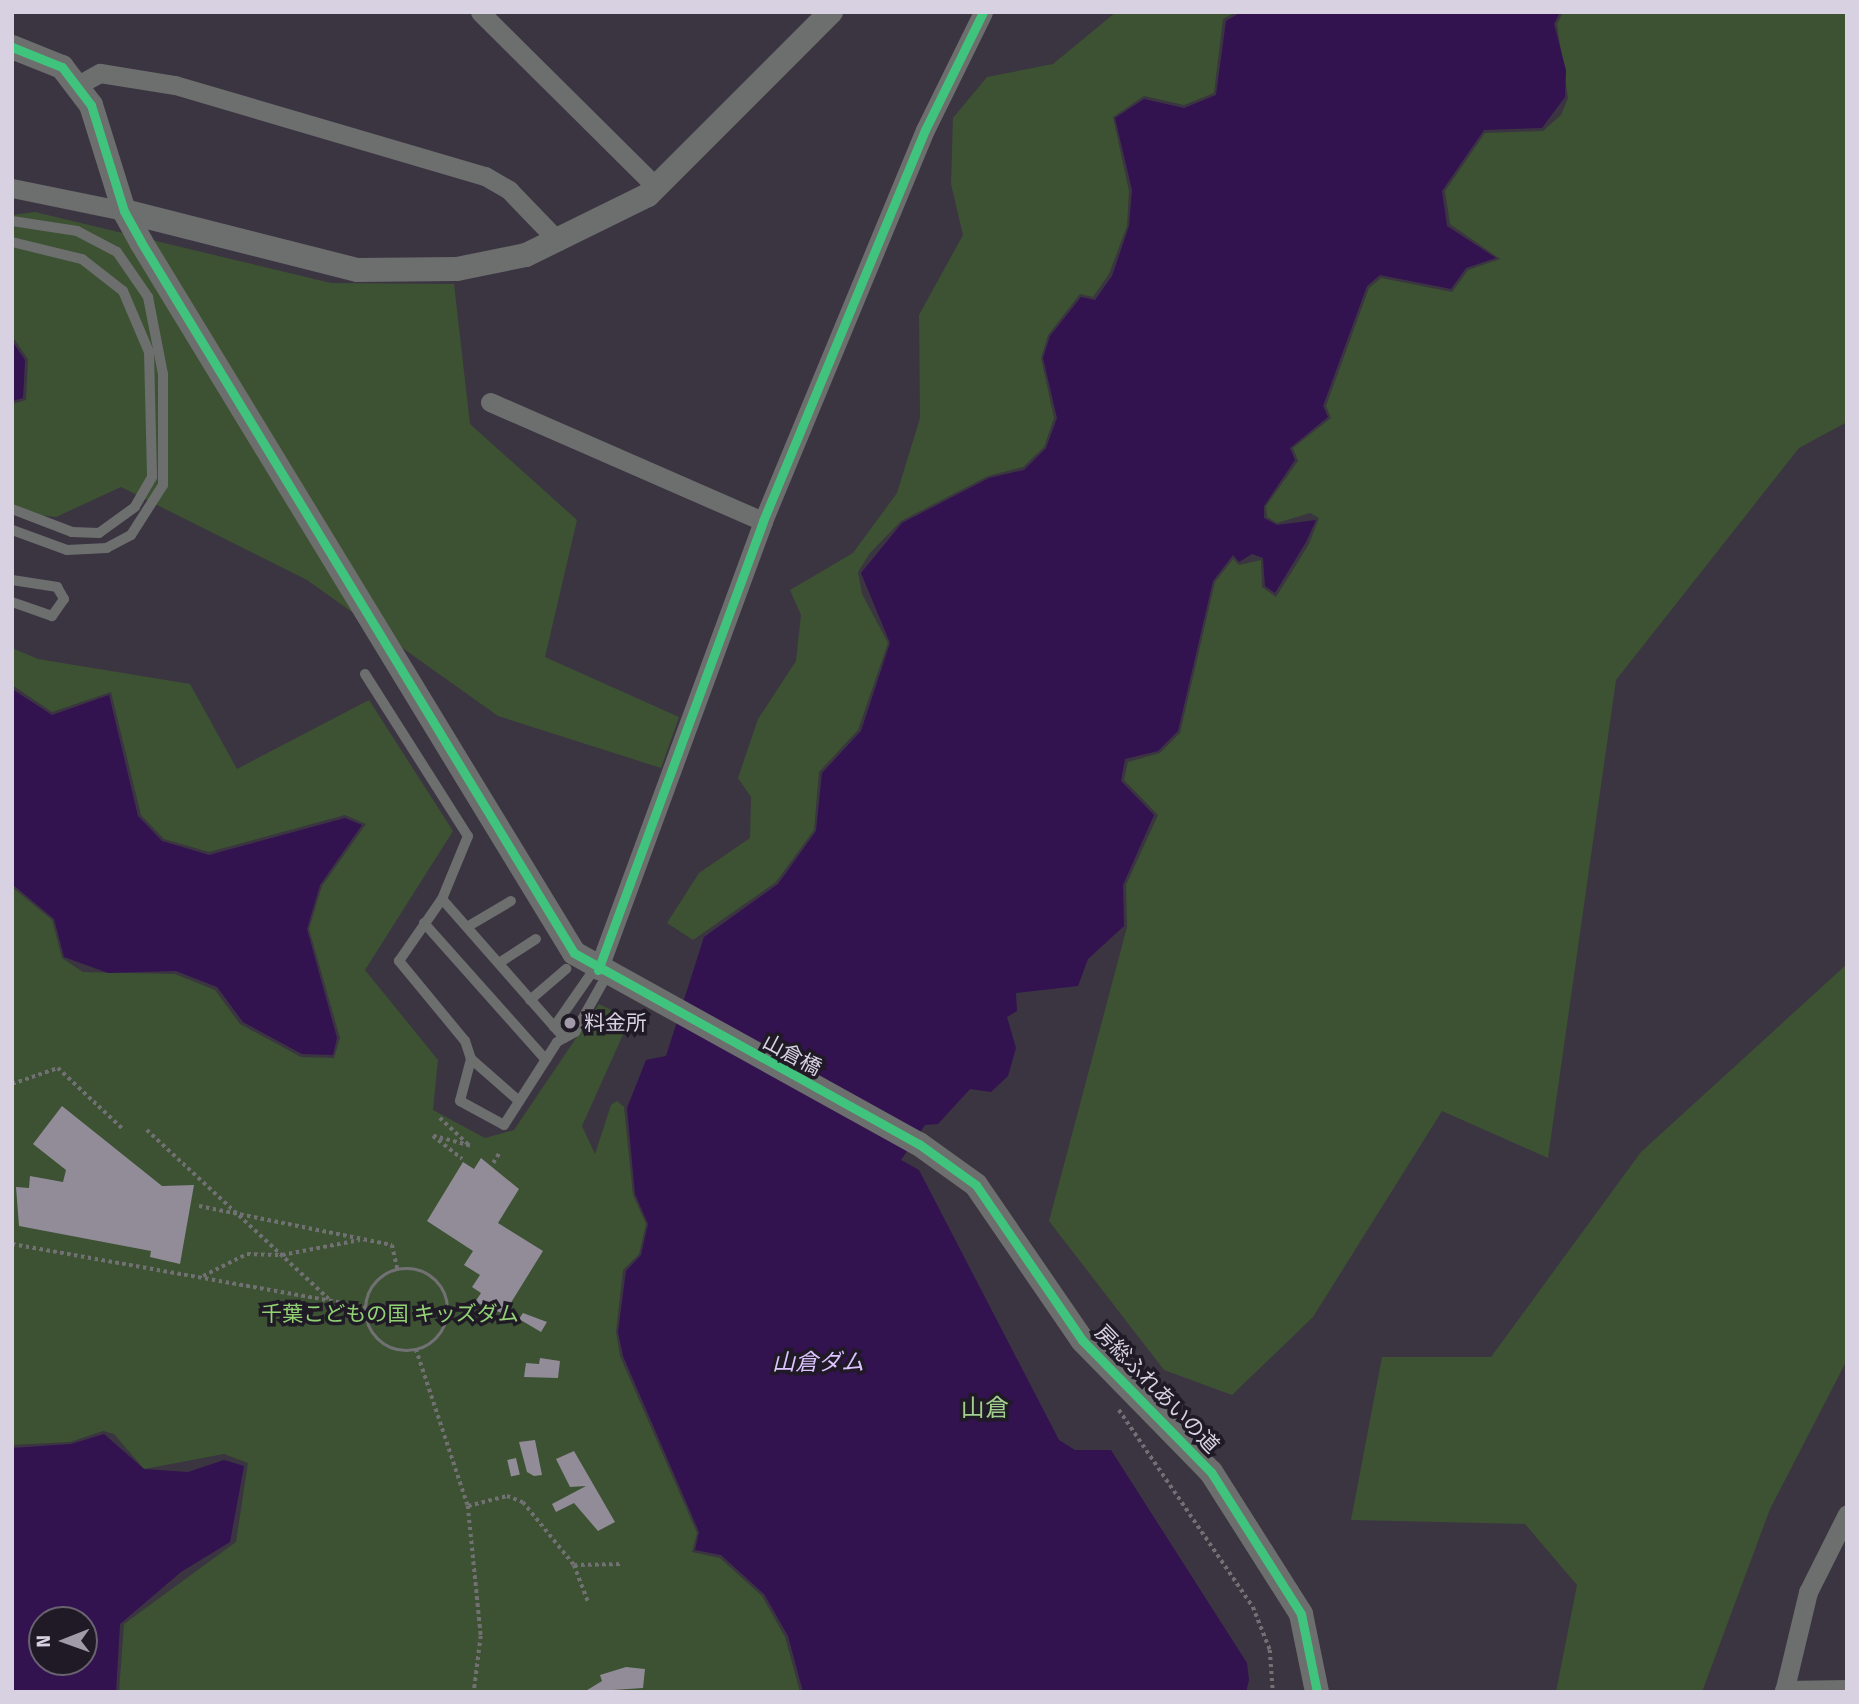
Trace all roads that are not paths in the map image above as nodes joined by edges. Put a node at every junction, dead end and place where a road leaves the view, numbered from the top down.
1 (480, 12) edge
2 (831, 12) edge
3 (983, 12) edge
4 (12, 47) edge
5 (78, 85) junction
6 (656, 187) junction
7 (12, 188) edge
8 (124, 211) junction
9 (12, 221) edge
10 (558, 241) junction
11 (12, 243) edge
12 (490, 402) dead end
13 (12, 509) edge
14 (763, 521) junction
15 (12, 530) edge
16 (12, 580) edge
17 (12, 602) edge
18 (365, 674) dead end
19 (442, 899) junction
20 (511, 901) dead end
21 (424, 923) junction
22 (467, 927) junction
23 (536, 939) dead end
24 (499, 963) junction
25 (566, 969) dead end
26 (600, 971) junction
27 (530, 1000) junction
28 (554, 1027) junction
29 (561, 1040) junction
30 (471, 1059) junction
31 (546, 1060) junction
32 (519, 1101) junction
33 (919, 1144) joint
34 (1847, 1514) edge
35 (1847, 1689) edge
36 (1784, 1691) edge
37 (1317, 1692) edge

1 - 6 street
2 - 6 street
3 - 14 street
4 - 5 street
5 - 8 street, 山倉橋
5 - 10 street
6 - 10 street
7 - 8 street
8 - 10 street
8 - 26 street, 山倉橋
9 - 15 lane
11 - 13 lane
12 - 14 street
14 - 26 street
16 - 17 lane
18 - 19 lane
19 - 21 lane
19 - 22 lane
20 - 22 lane
21 - 30 lane
21 - 31 lane
22 - 24 lane
23 - 24 lane
24 - 27 lane
25 - 27 lane
26 - 28 lane
26 - 29 lane
26 - 33 street, 山倉橋
27 - 28 lane
28 - 29 lane
29 - 31 lane
30 - 32 lane
30 - 32 lane
31 - 32 lane
33 - 37 street, 房総ふれあいの道
34 - 36 street
35 - 36 street

